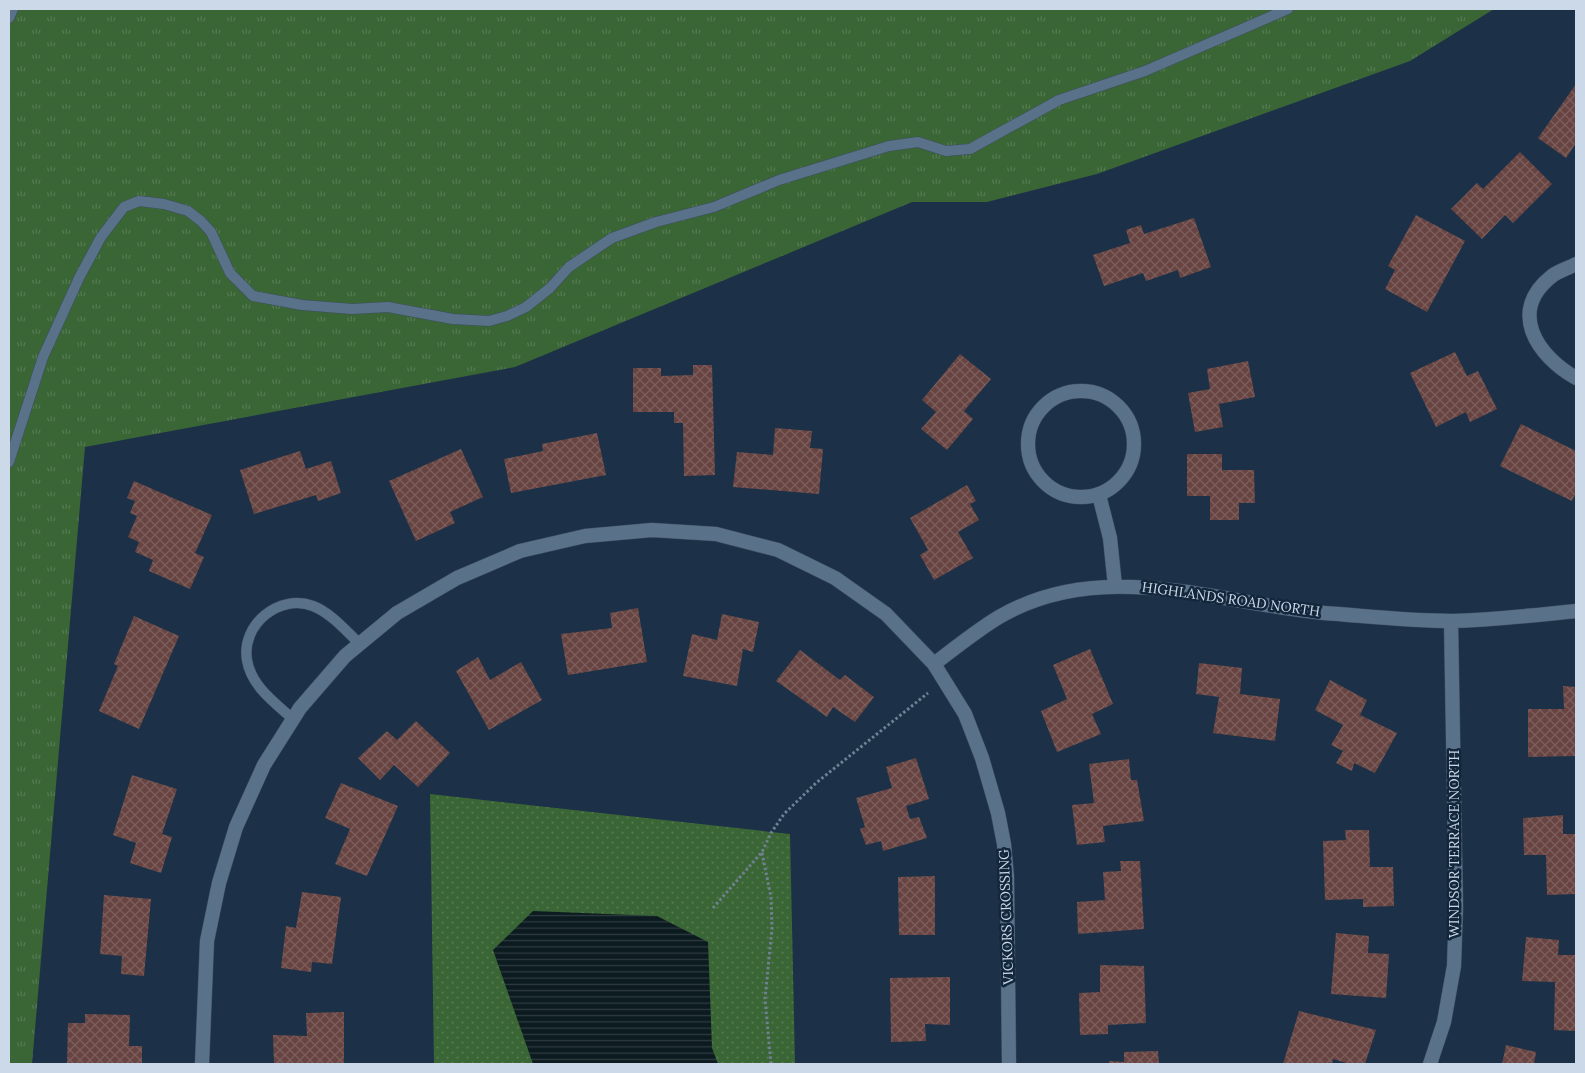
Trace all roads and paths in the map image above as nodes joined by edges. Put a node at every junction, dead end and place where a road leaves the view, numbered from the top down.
1 (13, 9) edge
2 (1288, 9) edge
3 (9, 18) edge
4 (1576, 264) edge
5 (1576, 378) edge
6 (9, 462) edge
7 (1099, 495) junction
8 (1115, 586) junction
9 (1576, 611) edge
10 (1451, 621) junction
11 (360, 644) junction
12 (934, 664) junction
13 (945, 681) junction
14 (293, 719) junction
15 (762, 852) junction
16 (713, 908) dead end
17 (202, 1064) edge
18 (771, 1064) edge
19 (1010, 1064) edge
20 (1430, 1064) edge

1 - 3 lane
2 - 6 lane
4 - 5 street
7 - 7 street
7 - 8 street
8 - 10 street, HIGHLANDS ROAD NORTH
8 - 12 street, HIGHLANDS ROAD NORTH
9 - 10 street, HIGHLANDS ROAD NORTH
10 - 20 street, WINDSOR TERRACE NORTH
11 - 12 street, VICKORS CROSSING
11 - 14 street, VICKORS CROSSING
11 - 14 lane
12 - 13 street, VICKORS CROSSING
13 - 15 path
13 - 19 street, VICKORS CROSSING
14 - 17 street, VICKORS CROSSING
15 - 16 path
15 - 18 path

